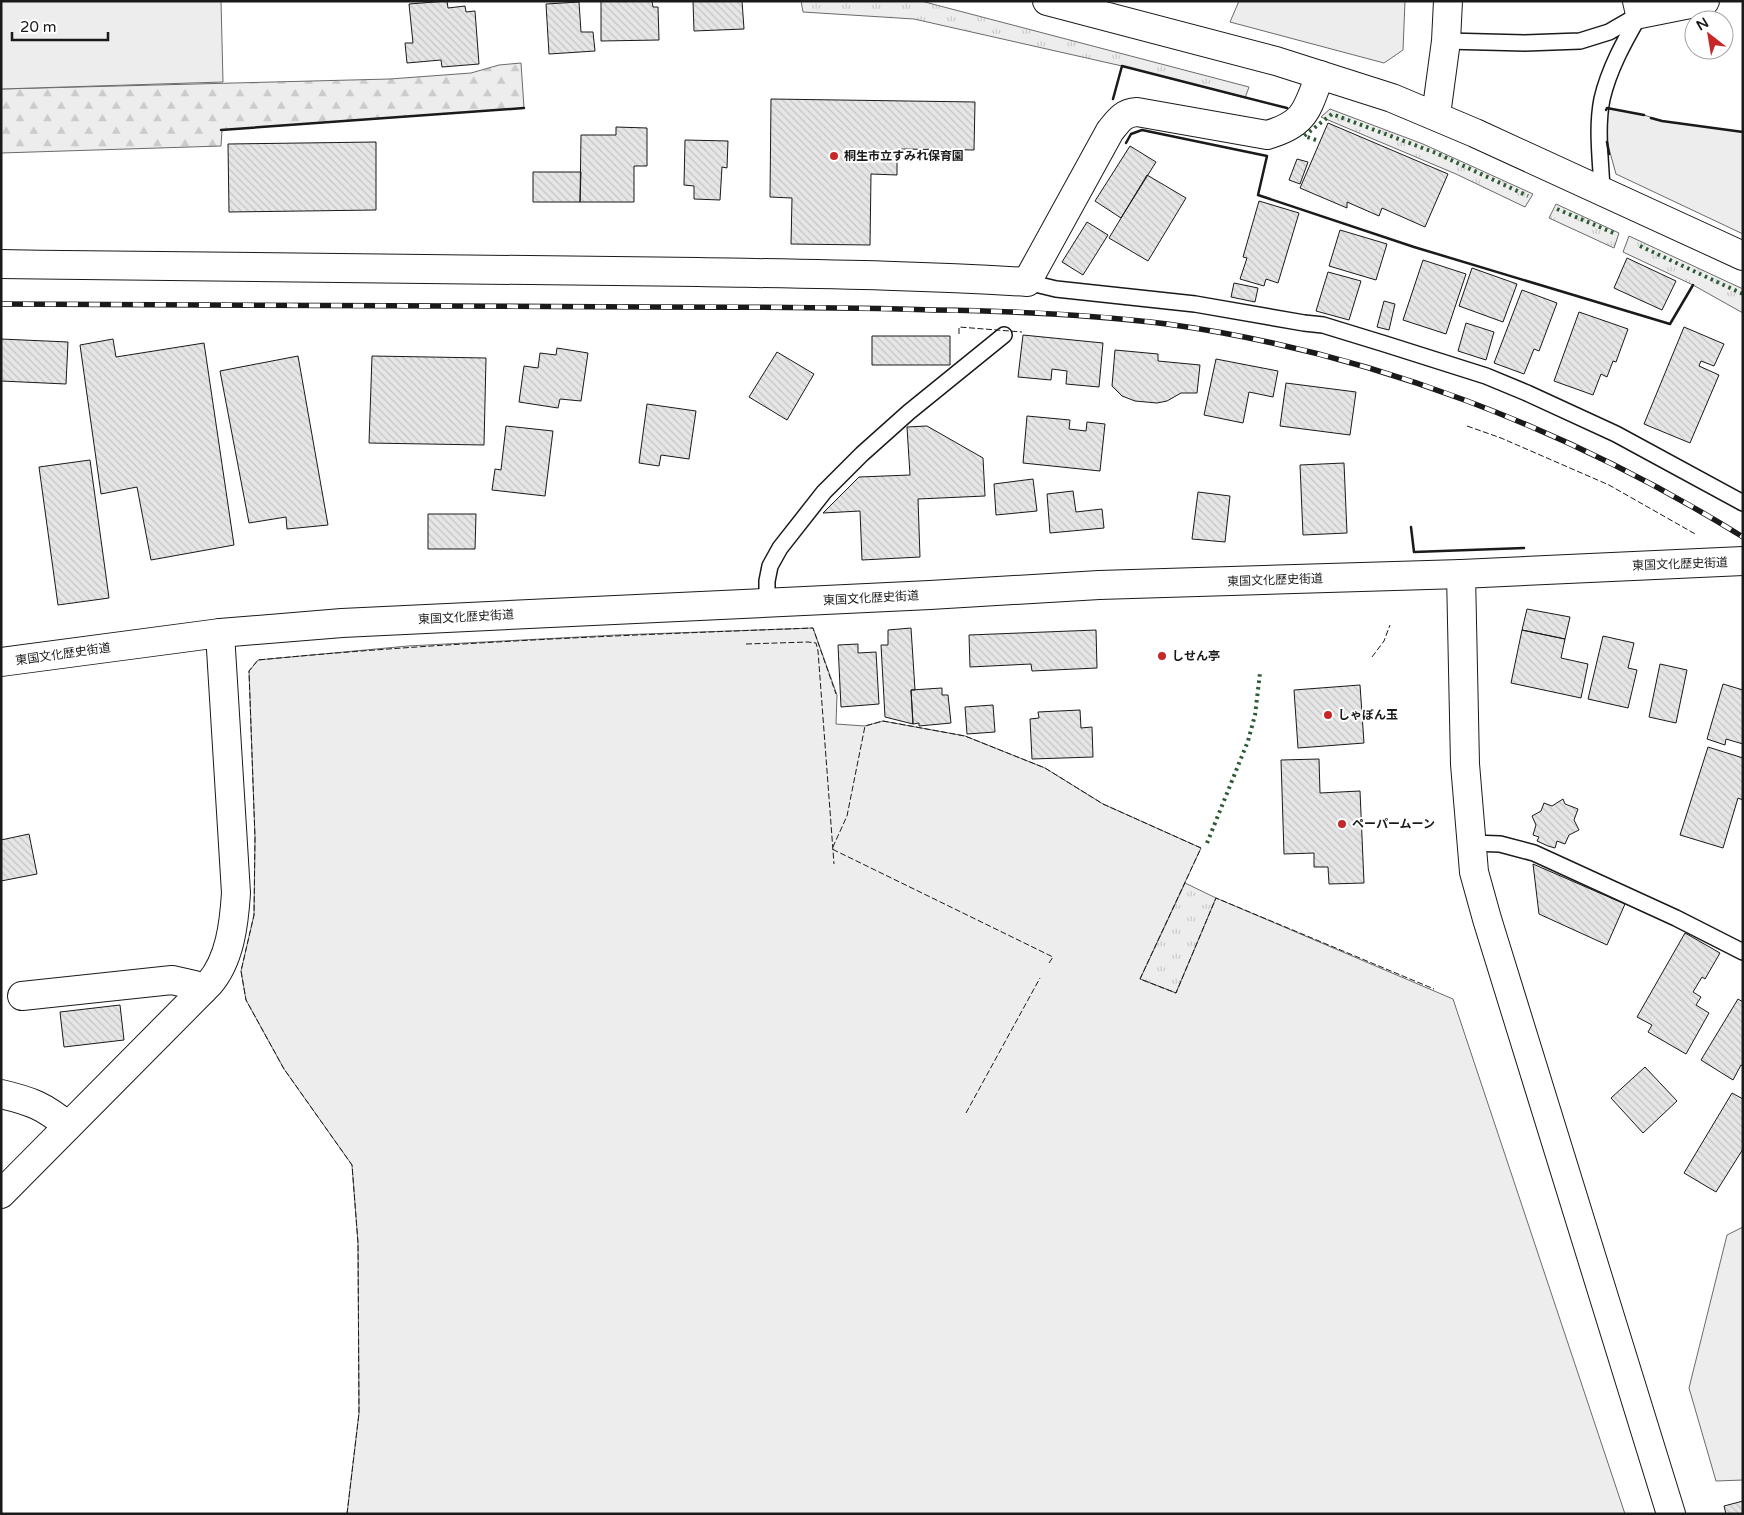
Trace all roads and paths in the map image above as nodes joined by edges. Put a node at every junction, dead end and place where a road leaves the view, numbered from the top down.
1 (1047, 1) edge
2 (1448, 1) edge
3 (1705, 1) edge
4 (1638, 8) edge
5 (1446, 41) junction
6 (1320, 74) junction
7 (1436, 115) junction
8 (1602, 191) junction
9 (1743, 256) edge
10 (1, 264) edge
11 (1028, 282) junction
12 (1004, 335) dead end
13 (1743, 503) edge
14 (1743, 562) edge
15 (1461, 574) junction
16 (767, 602) junction
17 (220, 633) junction
18 (1, 662) edge
19 (1471, 843) junction
20 (1743, 952) edge
21 (203, 990) junction
22 (22, 996) dead end
23 (1, 1094) edge
24 (68, 1126) junction
25 (1, 1194) edge
26 (1671, 1514) edge

1 - 6 main road
2 - 5 main road
3 - 4 main road
4 - 5 lane
4 - 8 lane
5 - 7 main road
6 - 7 main road
6 - 11 main road
7 - 8 main road
8 - 9 main road
10 - 11 main road
11 - 13 lane
12 - 16 lane
14 - 15 main road, 東国文化歴史街道
15 - 16 main road, 東国文化歴史街道
15 - 19 main road
16 - 17 main road, 東国文化歴史街道
17 - 18 main road, 東国文化歴史街道
17 - 21 main road
19 - 20 lane
19 - 26 main road
21 - 22 main road
21 - 24 main road
23 - 24 main road
24 - 25 main road

